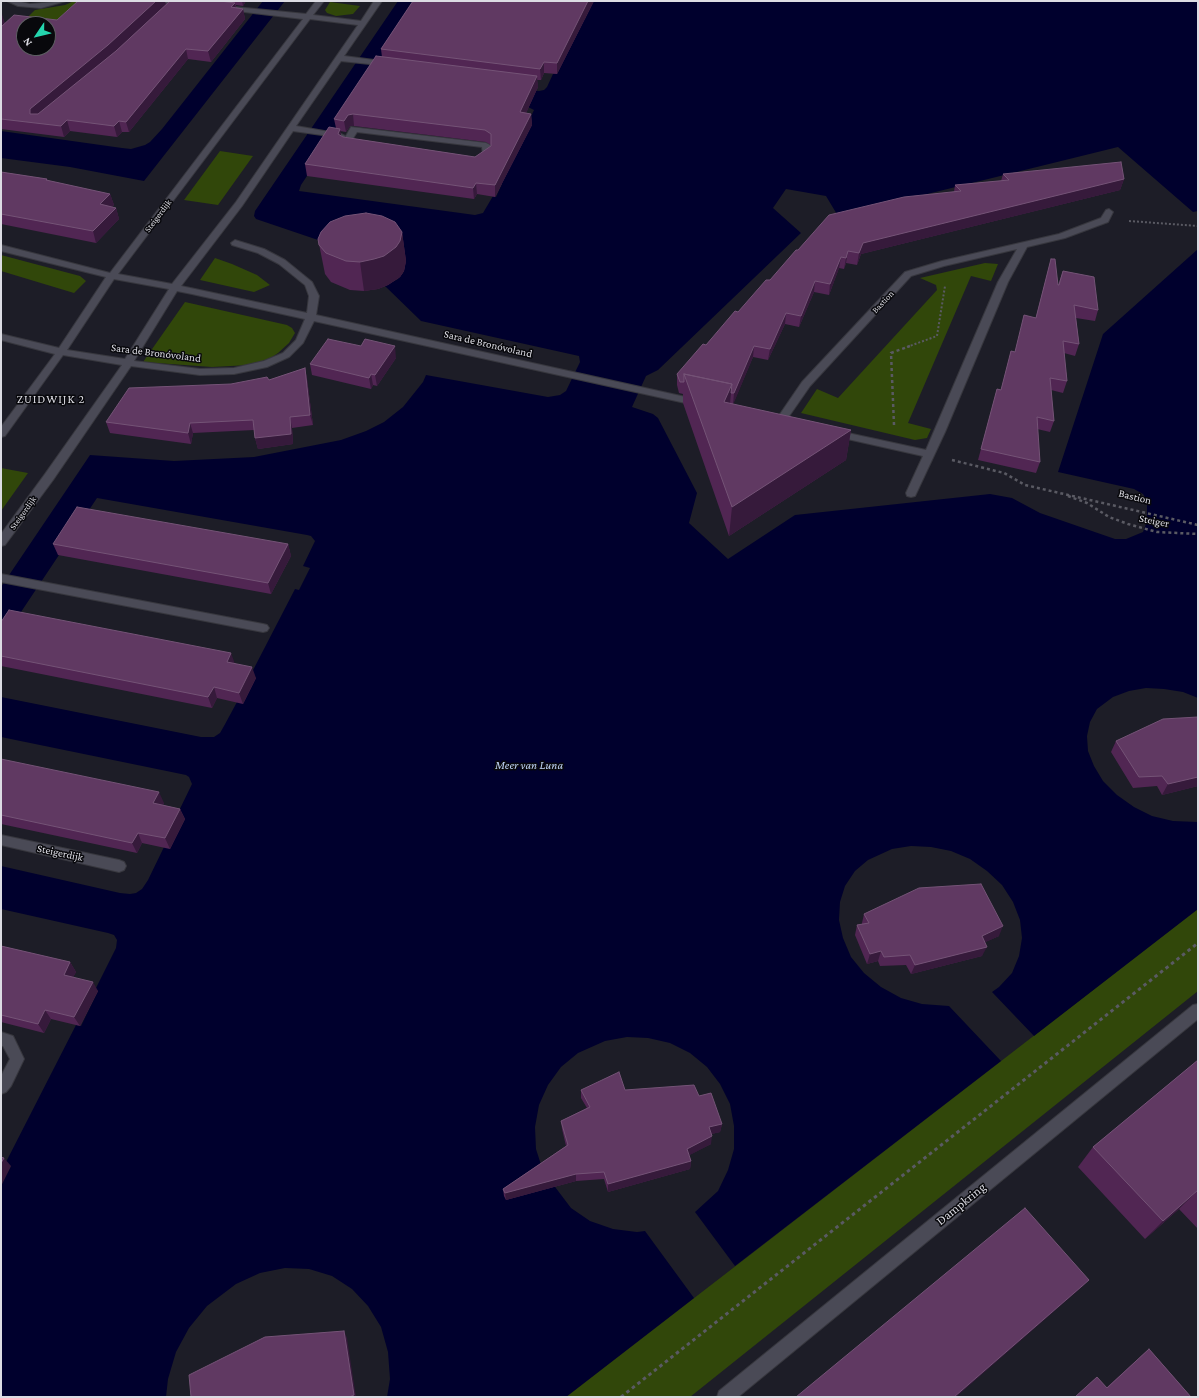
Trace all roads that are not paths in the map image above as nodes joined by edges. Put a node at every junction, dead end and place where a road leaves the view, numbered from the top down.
1 (11, 1) edge
2 (62, 1) edge
3 (320, 1) edge
4 (378, 1) edge
5 (172, 3) edge
6 (198, 4) edge
7 (220, 7) edge
8 (309, 17) junction
9 (363, 23) junction
10 (339, 58) junction
11 (399, 65) edge
12 (291, 128) junction
13 (348, 136) junction
14 (1107, 216) road end
15 (235, 243) dead end
16 (1023, 246) junction
17 (1, 248) edge
18 (112, 276) junction
19 (174, 287) junction
20 (311, 317) junction
21 (1, 337) edge
22 (61, 352) junction
23 (128, 362) junction
24 (706, 404) edge
25 (781, 421) edge
26 (826, 431) edge
27 (1, 434) edge
28 (928, 454) junction
29 (911, 493) dead end
30 (1, 542) edge
31 (1, 578) edge
32 (263, 628) dead end
33 (1, 840) edge
34 (119, 866) dead end
35 (1198, 1010) edge
36 (1, 1039) edge
37 (1, 1087) edge
38 (724, 1397) edge

1 - 2 street
3 - 8 street, Steigerdijk
4 - 9 street, Steigerdijk
5 - 6 street
7 - 8 street
8 - 9 street
8 - 18 street, Steigerdijk
9 - 10 street, Steigerdijk
10 - 11 street
10 - 12 street, Steigerdijk
12 - 13 street
12 - 19 street, Steigerdijk
13 - 13 street
14 - 16 street, Bastion
15 - 20 street, Sara de Bronóvoland
16 - 25 street, Bastion
16 - 28 street
17 - 18 street, Sara de Bronóvoland
18 - 19 street, Sara de Bronóvoland
18 - 22 street, Steigerdijk
19 - 20 street, Sara de Bronóvoland
19 - 23 street, Steigerdijk
20 - 23 street, Sara de Bronóvoland
20 - 24 street, Sara de Bronóvoland
21 - 22 street, Sara de Bronóvoland
22 - 23 street, Sara de Bronóvoland
22 - 27 street, Steigerdijk
23 - 30 street, Steigerdijk
26 - 28 street
28 - 29 street
31 - 32 street
33 - 34 street, Steigerdijk
35 - 38 street, Dampkring
36 - 37 street

